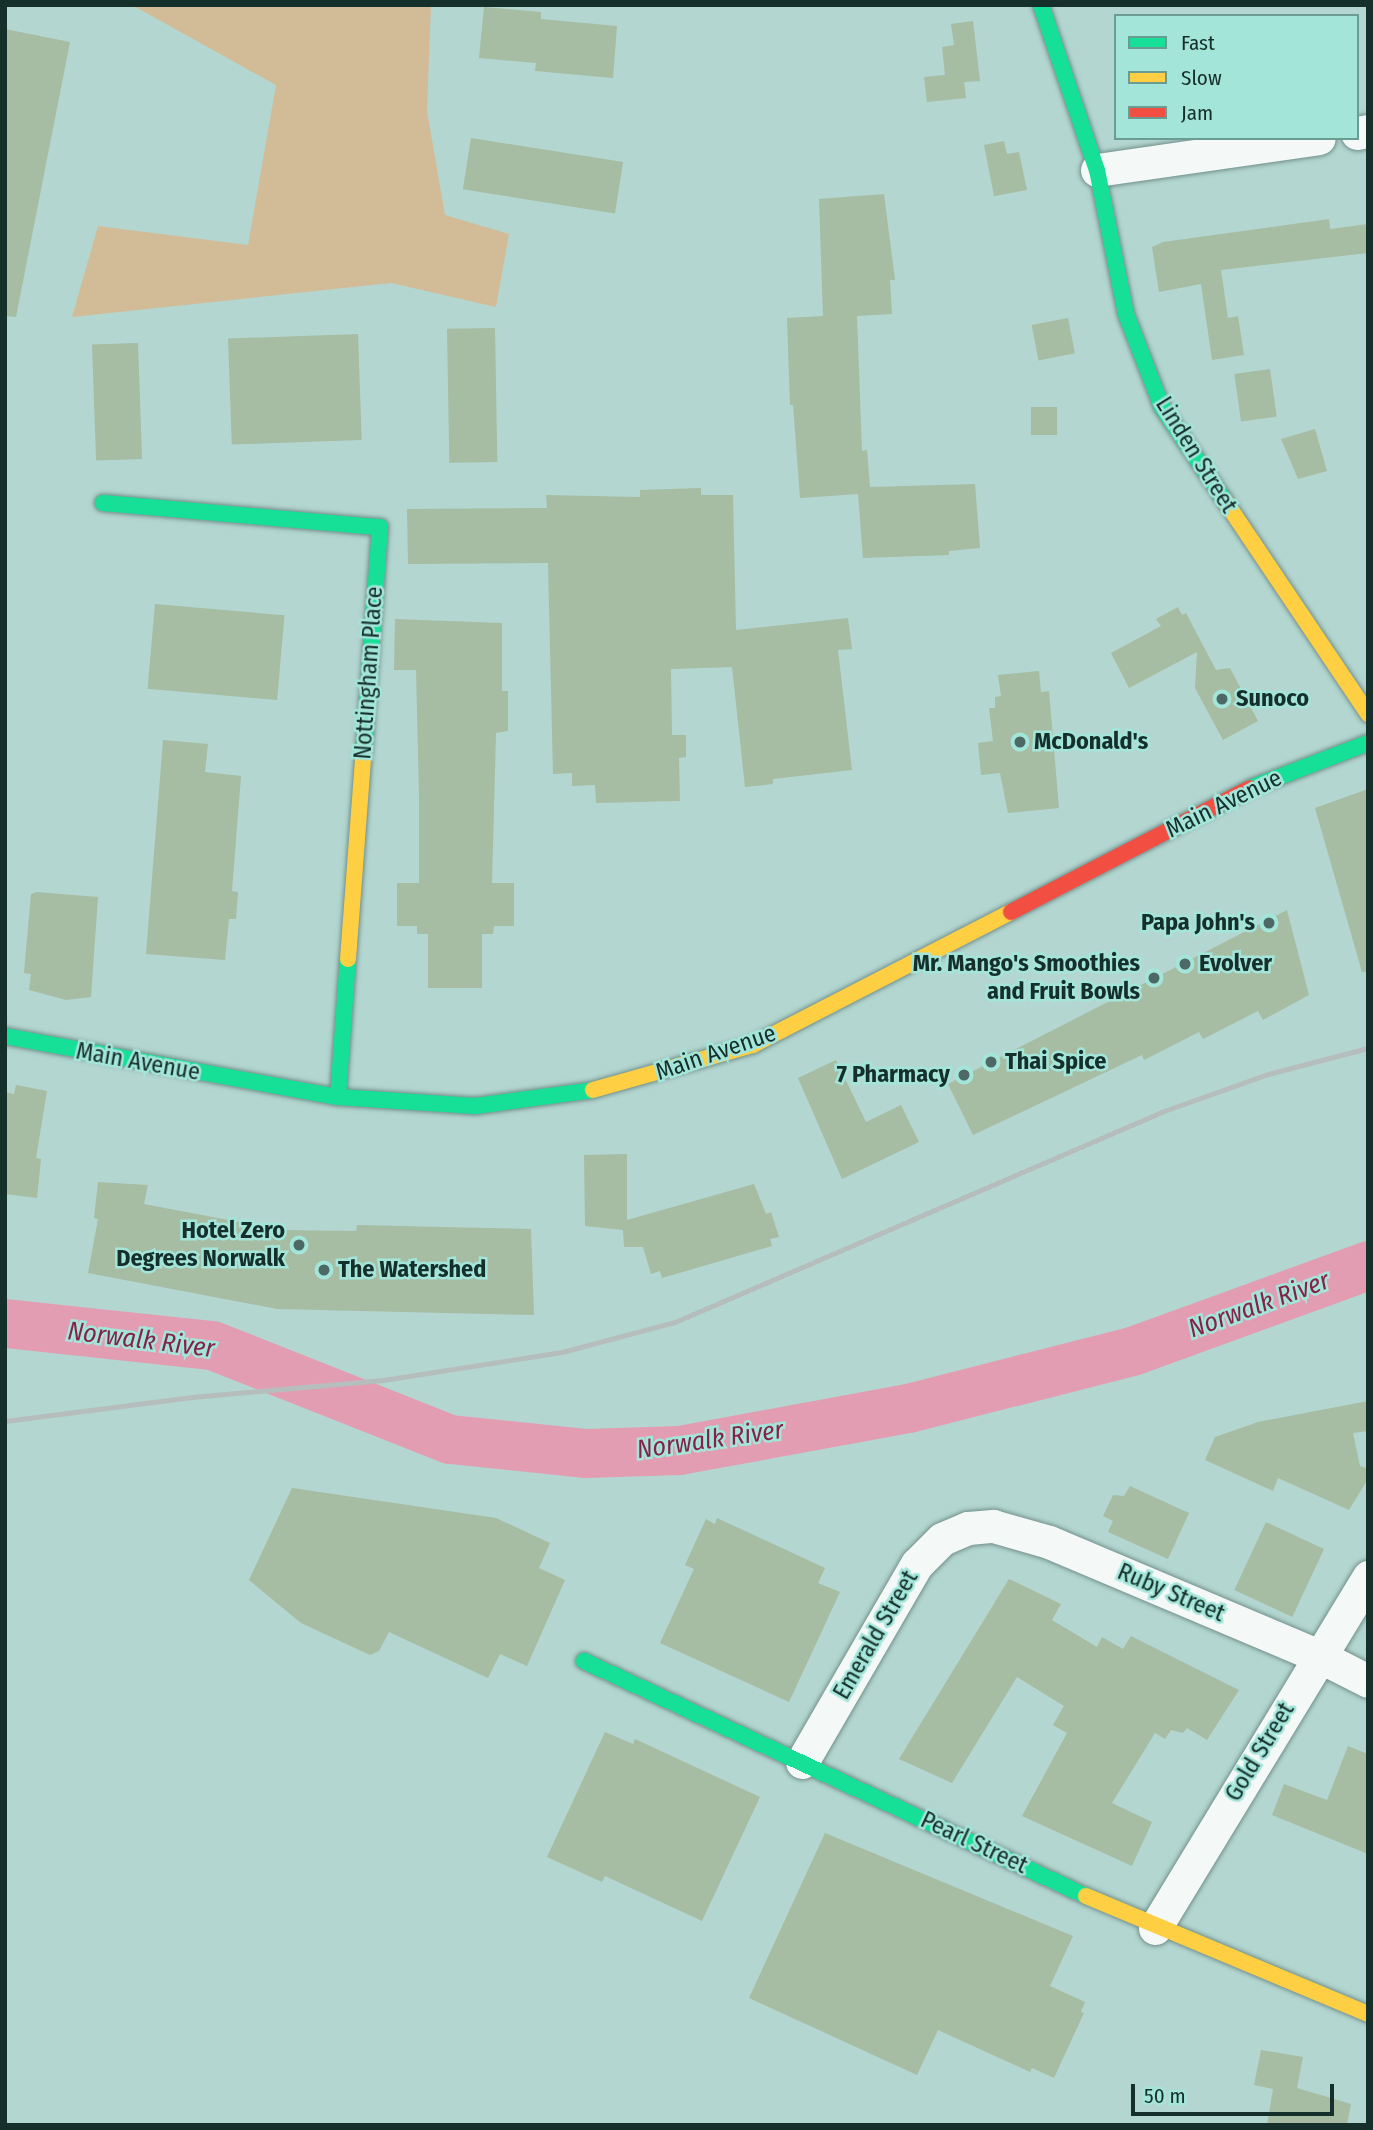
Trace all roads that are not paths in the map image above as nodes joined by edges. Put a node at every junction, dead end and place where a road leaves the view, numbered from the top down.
1 (1041, 5) edge
2 (1305, 140) edge
3 (1097, 170) junction
4 (103, 503) dead end
5 (1368, 714) edge
6 (1368, 743) edge
7 (5, 1037) edge
8 (338, 1097) junction
9 (968, 1528) joint
10 (1368, 1577) edge
11 (1317, 1655) junction
12 (584, 1661) dead end
13 (1368, 1681) edge
14 (802, 1762) junction
15 (1155, 1928) junction
16 (1368, 2014) edge

1 - 3 street, Linden Street
2 - 3 street
3 - 5 street, Linden Street
4 - 8 street, Nottingham Place
6 - 8 street, Main Avenue
7 - 8 street, Main Avenue
9 - 11 street, Ruby Street
9 - 14 street, Emerald Street
10 - 11 street, Gold Street
11 - 13 street, Ruby Street
11 - 15 street, Gold Street
12 - 14 street, Pearl Street
14 - 15 street, Pearl Street
15 - 16 street, Pearl Street

